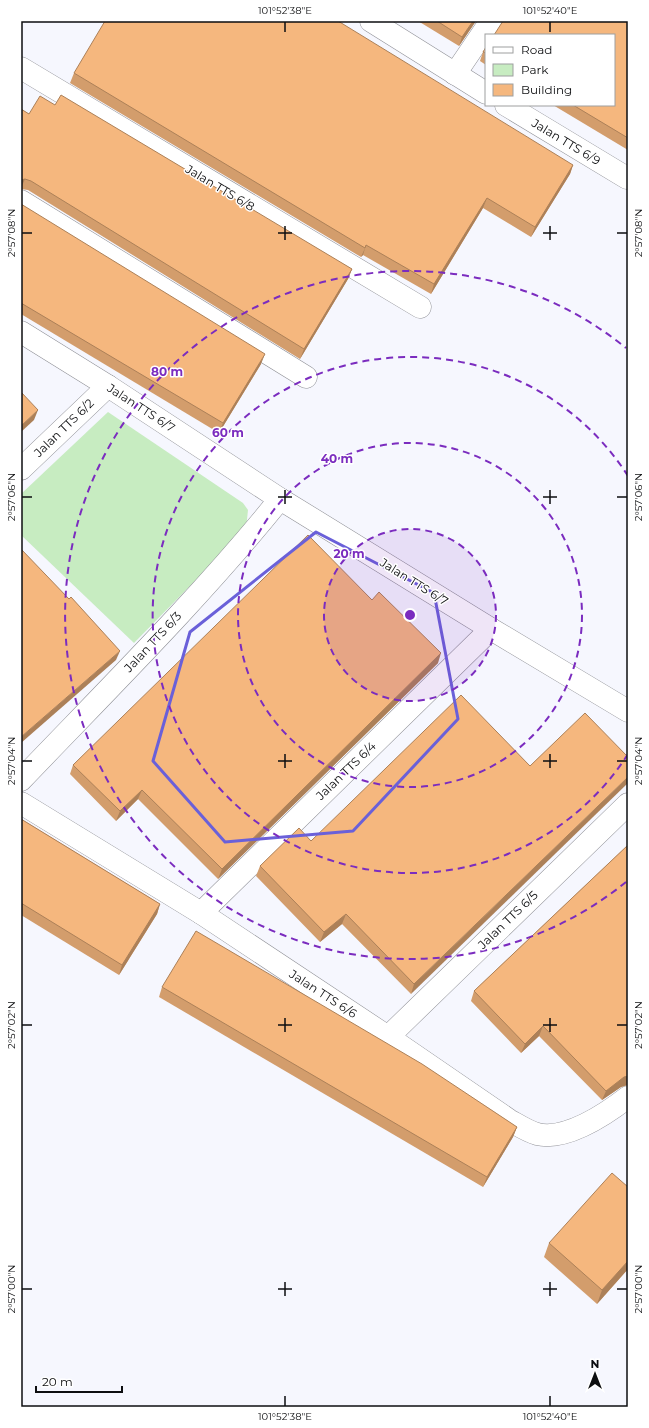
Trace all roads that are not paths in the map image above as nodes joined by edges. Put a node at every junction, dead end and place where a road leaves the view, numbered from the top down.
1 (371, 21) edge
2 (491, 21) edge
3 (21, 68) edge
4 (455, 74) junction
5 (485, 92) edge
6 (508, 106) edge
7 (627, 178) dead end
8 (21, 201) edge
9 (420, 307) dead end
10 (21, 332) edge
11 (306, 377) dead end
12 (108, 386) junction
13 (21, 470) edge
14 (280, 499) junction
15 (491, 629) junction
16 (628, 711) edge
17 (21, 780) edge
18 (21, 803) edge
19 (628, 804) edge
20 (201, 913) junction
21 (388, 1037) junction
22 (628, 1097) edge

1 - 4 street
2 - 4 street
3 - 9 street, Jalan TTS 6/8
4 - 5 street
6 - 7 street, Jalan TTS 6/9
8 - 11 street
10 - 12 street, Jalan TTS 6/7
12 - 13 street, Jalan TTS 6/2
12 - 14 street, Jalan TTS 6/7
14 - 15 street, Jalan TTS 6/7
14 - 17 street, Jalan TTS 6/3
15 - 16 street, Jalan TTS 6/7
15 - 20 street, Jalan TTS 6/4
18 - 20 street, Jalan TTS 6/6
19 - 21 street, Jalan TTS 6/5
20 - 21 street, Jalan TTS 6/6
21 - 22 street, Jalan TTS 6/6

